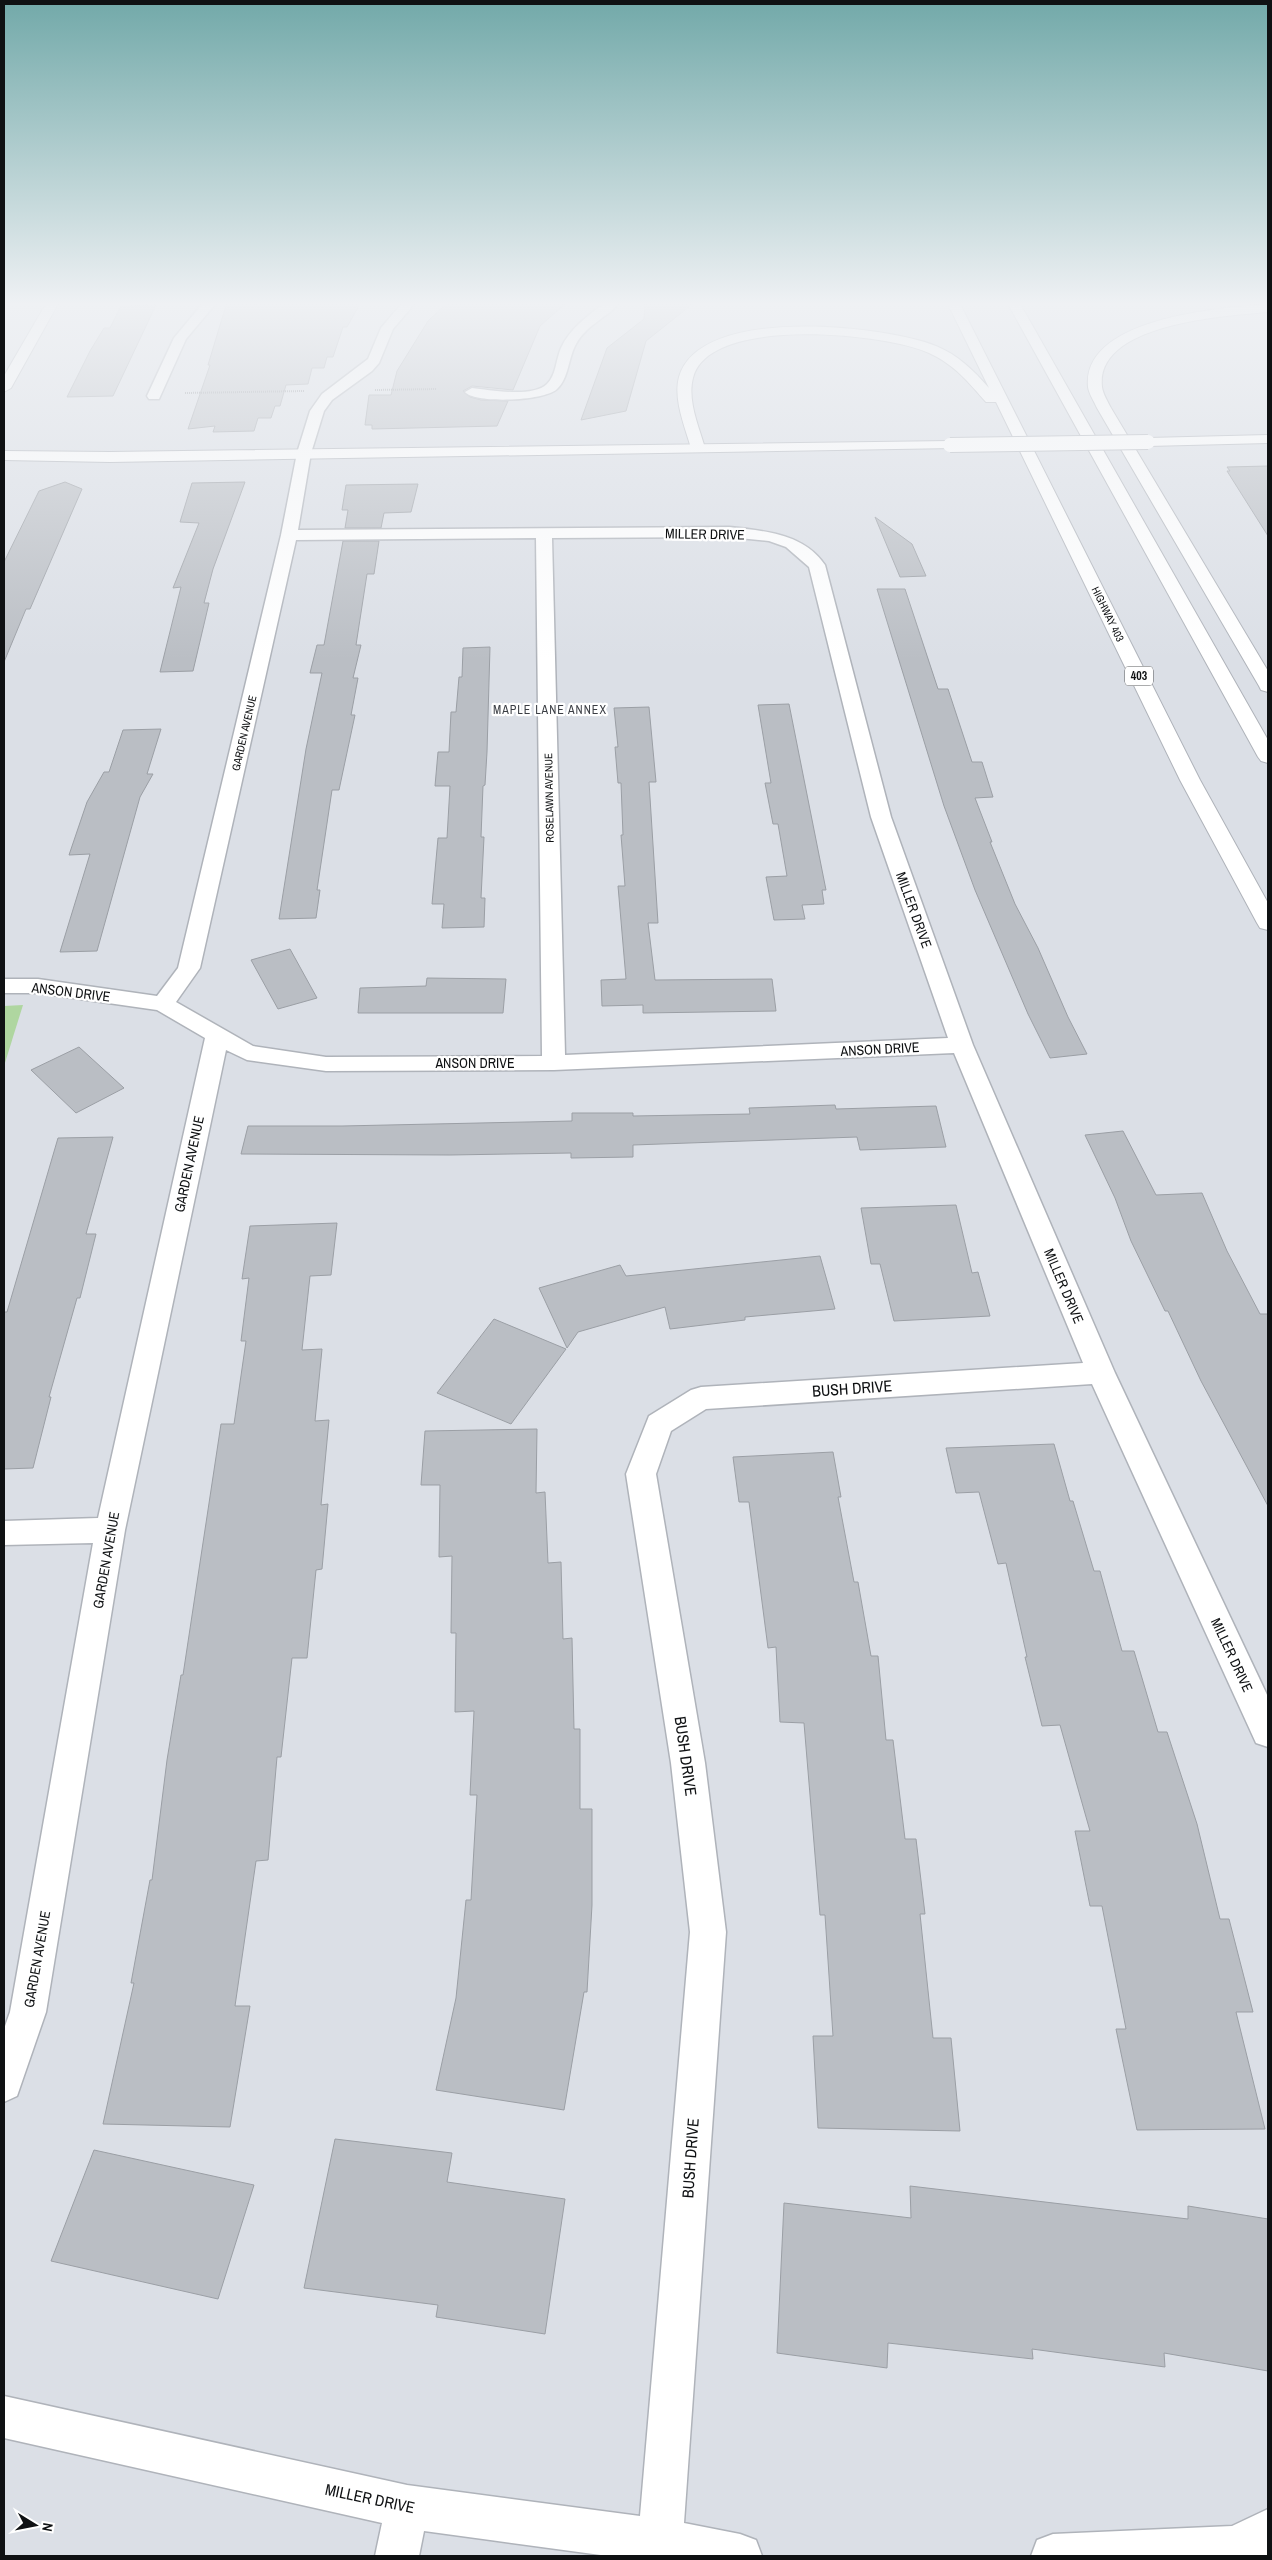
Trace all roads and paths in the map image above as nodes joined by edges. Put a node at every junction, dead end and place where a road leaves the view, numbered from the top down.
1 (315, 421) edge
2 (690, 421) edge
3 (1010, 421) edge
4 (1012, 421) edge
5 (1080, 421) edge
6 (1112, 421) edge
7 (1015, 427) junction
8 (1268, 439) edge
9 (698, 448) junction
10 (304, 454) junction
11 (4, 456) edge
12 (544, 533) junction
13 (289, 535) junction
14 (1268, 686) edge
15 (1268, 756) edge
16 (1268, 923) edge
17 (4, 986) edge
18 (163, 1004) junction
19 (217, 1037) junction
20 (962, 1045) junction
21 (554, 1063) junction
22 (1101, 1373) junction
23 (110, 1530) junction
24 (4, 1533) edge
25 (1268, 1732) edge
26 (4, 2083) edge
27 (4, 2417) edge
28 (407, 2507) junction
29 (1268, 2532) edge
30 (660, 2541) junction
31 (397, 2556) edge
32 (740, 2556) edge
33 (1053, 2556) edge

1 - 10 street, GARDEN AVENUE
2 - 9 main road
3 - 7 main road
4 - 7 main road, HIGHWAY 403 / 403
5 - 15 main road
6 - 14 main road
7 - 16 main road, HIGHWAY 403 / 403
8 - 9 main road, bridge
9 - 10 main road
10 - 11 main road
10 - 13 street, GARDEN AVENUE
12 - 13 street, MILLER DRIVE
12 - 20 street, MILLER DRIVE
12 - 21 street, ROSELAWN AVENUE
13 - 18 street, GARDEN AVENUE
17 - 18 street, ANSON DRIVE
18 - 19 street, ANSON DRIVE
19 - 21 street, ANSON DRIVE
19 - 23 street, GARDEN AVENUE
20 - 21 street, ANSON DRIVE
20 - 22 street, MILLER DRIVE
22 - 25 street, MILLER DRIVE
22 - 30 street, BUSH DRIVE
23 - 24 street
23 - 26 street, GARDEN AVENUE
27 - 28 street, MILLER DRIVE
28 - 30 street, MILLER DRIVE
28 - 31 street
29 - 33 street
30 - 32 street, MILLER DRIVE

